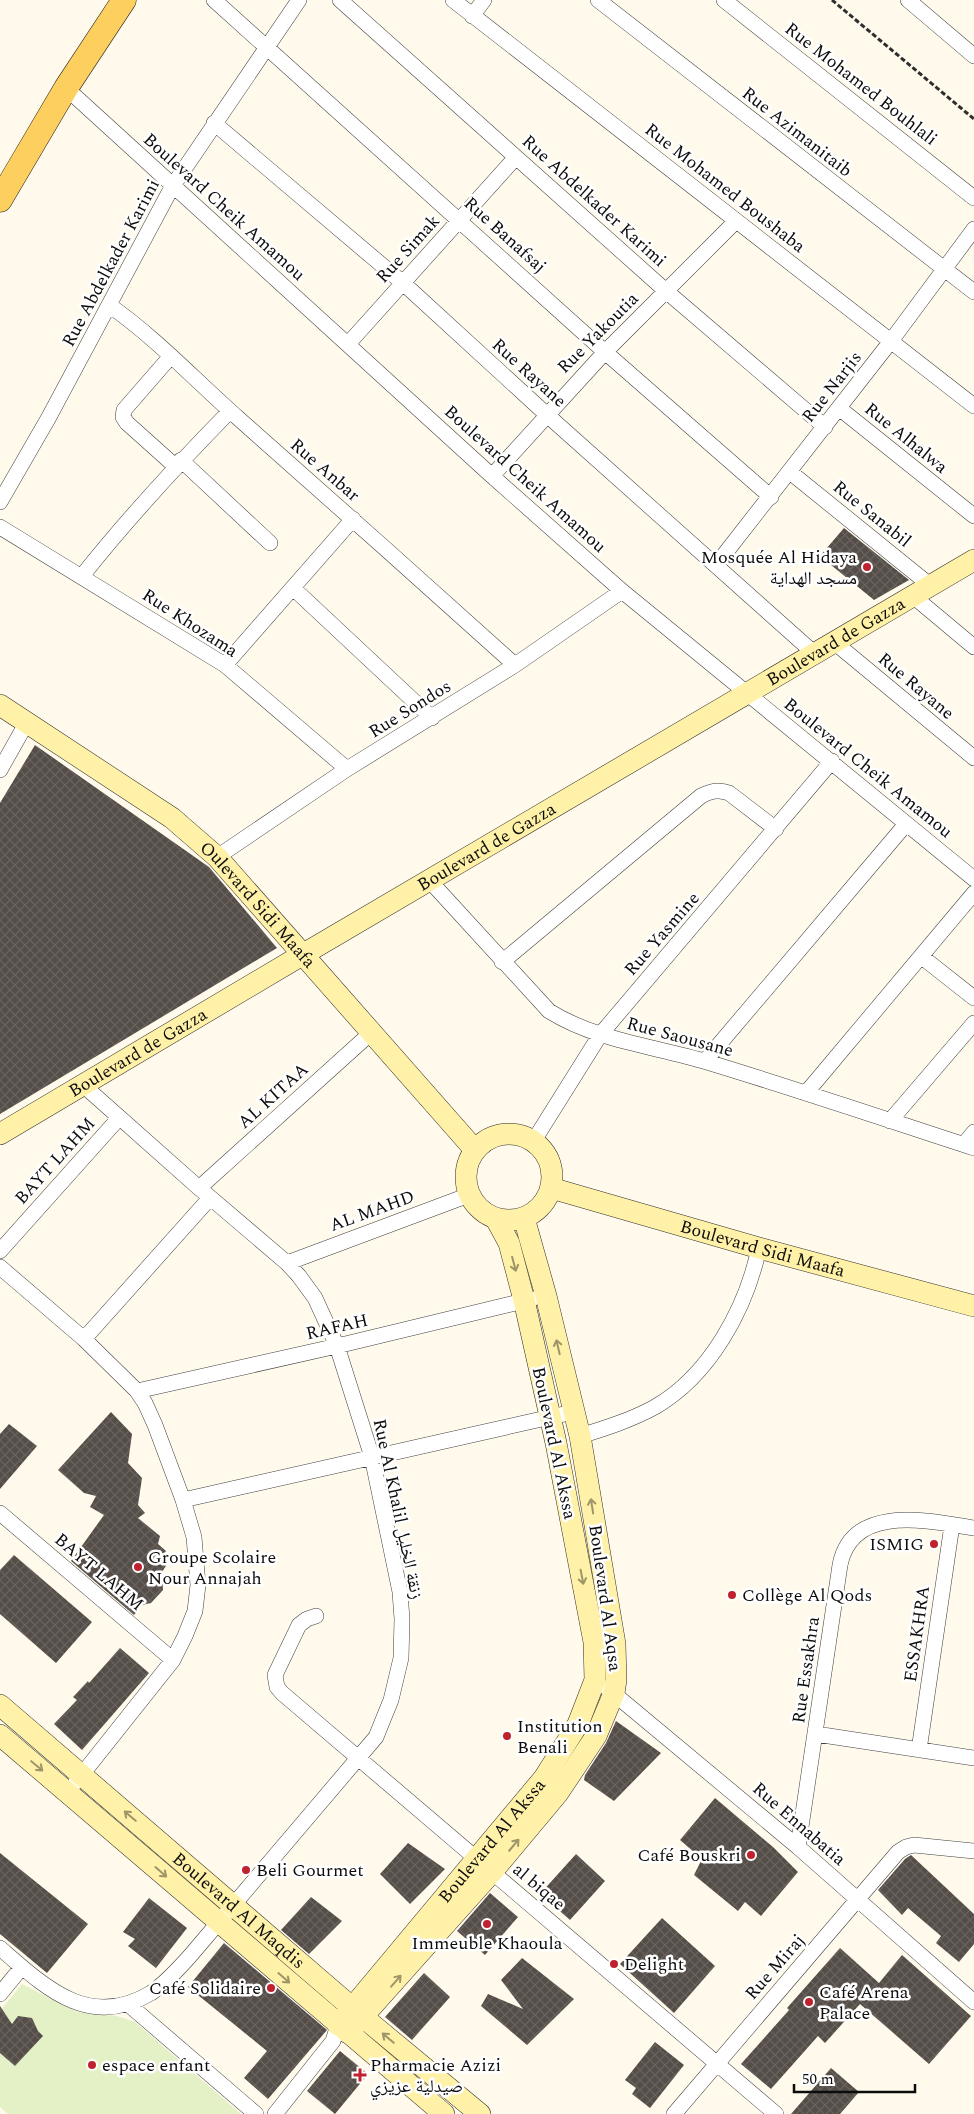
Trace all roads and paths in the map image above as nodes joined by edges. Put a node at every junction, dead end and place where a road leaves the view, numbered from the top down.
1 (124, 0) edge
2 (214, 0) edge
3 (300, 0) edge
4 (340, 0) edge
5 (453, 0) edge
6 (484, 0) edge
7 (598, 0) edge
8 (724, 0) edge
9 (832, 0) edge
10 (908, 0) edge
11 (472, 16) junction
12 (268, 49) junction
13 (974, 56) edge
14 (66, 88) junction
15 (974, 119) edge
16 (214, 123) junction
17 (516, 157) junction
18 (172, 187) junction
19 (974, 198) edge
20 (0, 200) edge
21 (460, 220) junction
22 (736, 221) junction
23 (974, 230) edge
24 (944, 269) junction
25 (403, 283) junction
26 (666, 291) junction
27 (974, 292) edge
28 (110, 305) junction
29 (891, 341) junction
30 (348, 344) junction
31 (605, 352) junction
32 (171, 356) junction
33 (974, 406) edge
34 (839, 408) junction
35 (230, 411) junction
36 (546, 414) junction
37 (825, 427) junction
38 (178, 463) junction
39 (790, 472) junction
40 (492, 476) junction
41 (771, 497) junction
42 (0, 502) edge
43 (974, 516) edge
44 (353, 519) junction
45 (0, 527) edge
46 (270, 543) dead end
47 (974, 560) edge
48 (716, 565) junction
49 (82, 576) junction
50 (293, 588) junction
51 (622, 591) junction
52 (922, 591) junction
53 (834, 642) junction
54 (974, 647) edge
55 (815, 654) junction
56 (225, 665) junction
57 (515, 666) junction
58 (747, 694) junction
59 (0, 706) edge
60 (432, 718) junction
61 (27, 722) junction
62 (974, 758) edge
63 (832, 761) junction
64 (347, 769) junction
65 (0, 770) edge
66 (906, 824) junction
67 (776, 829) junction
68 (217, 857) junction
69 (974, 879) edge
70 (429, 880) junction
71 (974, 893) edge
72 (302, 955) junction
73 (922, 957) junction
74 (502, 962) junction
75 (974, 998) edge
76 (974, 1023) edge
77 (372, 1032) junction
78 (600, 1035) junction
79 (705, 1061) junction
80 (83, 1085) junction
81 (806, 1094) junction
82 (119, 1118) junction
83 (890, 1120) junction
84 (974, 1132) edge
85 (0, 1134) edge
86 (533, 1142) junction
87 (969, 1146) edge
88 (475, 1150) junction
89 (199, 1188) junction
90 (551, 1188) junction
91 (469, 1195) junction
92 (210, 1198) junction
93 (524, 1218) junction
94 (496, 1219) junction
95 (759, 1248) junction
96 (0, 1250) edge
97 (287, 1263) junction
98 (0, 1267) edge
99 (546, 1296) junction
100 (524, 1300) junction
101 (974, 1306) edge
102 (84, 1339) junction
103 (337, 1346) junction
104 (136, 1391) junction
105 (573, 1412) junction
106 (549, 1416) junction
107 (580, 1436) junction
108 (372, 1457) junction
109 (183, 1500) junction
110 (2, 1518) edge
111 (952, 1525) junction
112 (974, 1528) edge
113 (316, 1616) dead end
114 (173, 1660) junction
115 (595, 1680) junction
116 (614, 1693) junction
117 (0, 1704) edge
118 (0, 1734) edge
119 (816, 1734) junction
120 (919, 1750) junction
121 (359, 1757) junction
122 (974, 1758) edge
123 (82, 1775) junction
124 (68, 1792) junction
125 (798, 1847) junction
126 (974, 1851) edge
127 (484, 1866) junction
128 (858, 1900) junction
129 (234, 1905) junction
130 (219, 1922) junction
131 (0, 1948) edge
132 (22, 1967) junction
133 (0, 1994) edge
134 (974, 2002) edge
135 (128, 2004) junction
136 (357, 2012) junction
137 (340, 2033) junction
138 (717, 2063) junction
139 (256, 2114) edge
140 (275, 2114) edge
141 (444, 2114) edge
142 (480, 2114) edge
143 (674, 2114) edge
144 (776, 2114) edge

1 - 14 main road
2 - 12 street, Rue Banafsaj
3 - 12 street, Rue Abdelkader Karimi
4 - 17 street, Rue Abdelkader Karimi
5 - 11 street, Rue Mohamed Boushaba
6 - 11 street
7 - 24 street, Rue Azimanitaib
8 - 19 street, Rue Mohamed Bouhlali
9 - 15 path
10 - 13 street
11 - 22 street, Rue Mohamed Boushaba
12 - 16 street, Rue Abdelkader Karimi
12 - 21 street, Rue Banafsaj
14 - 18 street, Boulevard Cheik Amamou
14 - 20 main road
16 - 18 street, Rue Abdelkader Karimi
16 - 25 street, Rue Rayane
17 - 21 street, Rue Simak
17 - 26 street, Rue Abdelkader Karimi
18 - 28 street, Rue Abdelkader Karimi
18 - 30 street, Boulevard Cheik Amamou
21 - 25 street, Rue Simak
21 - 31 street, Rue Banafsaj
22 - 26 street, Rue Yakoutia
22 - 29 street, Rue Mohamed Boushaba
23 - 24 street, Rue Narjis
24 - 27 street, Rue Azimanitaib
24 - 29 street, Rue Narjis
25 - 30 street, Rue Simak
25 - 36 street, Rue Rayane
26 - 31 street, Rue Yakoutia
26 - 37 street, Rue Abdelkader Karimi
28 - 32 street, Rue Anbar
28 - 42 street, Rue Abdelkader Karimi
29 - 33 street, Rue Mohamed Boushaba
29 - 34 street, Rue Narjis
30 - 40 street, Boulevard Cheik Amamou
31 - 36 street, Rue Yakoutia
31 - 41 street, Rue Banafsaj
32 - 35 street, Rue Anbar
32 - 38 street
34 - 37 street, Rue Narjis
34 - 43 street, Rue Alhalwa
35 - 38 street
35 - 44 street, Rue Anbar
36 - 40 street, Rue Yakoutia
36 - 48 street, Rue Rayane
37 - 39 street, Rue Narjis
38 - 46 street
38 - 49 street
39 - 41 street, Rue Narjis
39 - 52 street, Rue Sanabil
40 - 51 street, Boulevard Cheik Amamou
41 - 48 street, Rue Narjis
44 - 50 street
44 - 57 street, Rue Anbar
45 - 49 street, Rue Khozama
47 - 52 street, Boulevard de Gazza
48 - 55 street, Rue Rayane
49 - 56 street, Rue Khozama
50 - 56 street
50 - 60 street
51 - 57 street, Rue Sondos
51 - 58 street, Boulevard Cheik Amamou
52 - 53 street, Boulevard de Gazza
52 - 54 street, Rue Sanabil
53 - 55 street, Boulevard de Gazza
53 - 62 street, Rue Rayane
55 - 58 street, Boulevard de Gazza
56 - 64 street, Rue Khozama
57 - 60 street, Rue Sondos
58 - 63 street, Boulevard Cheik Amamou
58 - 70 street, Boulevard de Gazza
59 - 61 street, Oulevard Sidi Maafa
60 - 64 street, Rue Sondos
61 - 65 street
61 - 68 street, Oulevard Sidi Maafa
63 - 66 street, Boulevard Cheik Amamou
63 - 67 street, Rue Yasmine
64 - 68 street, Rue Sondos
66 - 69 street, Boulevard Cheik Amamou
66 - 79 street
67 - 74 street
67 - 78 street, Rue Yasmine
68 - 72 street, Oulevard Sidi Maafa
70 - 72 street, Boulevard de Gazza
70 - 74 street, Rue Saousane
71 - 73 street
72 - 77 street, Oulevard Sidi Maafa
72 - 80 street, Boulevard de Gazza
73 - 75 street
73 - 81 street
74 - 78 street, Rue Saousane
76 - 83 street
77 - 88 street, Oulevard Sidi Maafa
77 - 89 street, AL KITAA
78 - 79 street, Rue Saousane
78 - 86 street, Rue Yasmine
79 - 81 street, Rue Saousane
80 - 82 street, Rue Al Khalil زنقة الخليل
80 - 85 street, Boulevard de Gazza
81 - 83 street, Rue Saousane
82 - 89 street, Rue Al Khalil زنقة الخليل
82 - 96 street, BAYT LAHM
83 - 87 street, Rue Saousane
84 - 87 street
86 - 88 street
86 - 90 street
88 - 91 street
89 - 92 street, Rue Al Khalil زنقة الخليل
90 - 93 street
90 - 95 street, Boulevard Sidi Maafa
91 - 94 street
91 - 97 street, AL MAHD
92 - 97 street, Rue Al Khalil زنقة الخليل
92 - 102 street
93 - 94 street
93 - 99 street, Boulevard Al Aqsa
94 -> 100 street, Boulevard Al Akssa
95 - 101 street, Boulevard Sidi Maafa
95 - 107 street
97 - 103 street, Rue Al Khalil زنقة الخليل
98 - 102 street
99 - 100 street, RAFAH
105 -> 99 street, Boulevard Al Aqsa
100 - 103 street, RAFAH
100 - 106 street, Boulevard Al Akssa
102 - 104 street
103 - 104 street, RAFAH
103 - 108 street, Rue Al Khalil زنقة الخليل
104 - 109 street
105 - 106 street
105 - 107 street, Boulevard Al Aqsa
106 - 108 street
106 -> 115 street, Boulevard Al Akssa
116 -> 107 street, Boulevard Al Aqsa
108 - 109 street
108 - 121 street, Rue Al Khalil زنقة الخليل
109 - 114 street
110 - 114 street, BAYT LAHM
111 - 112 street, Rue Essakhra
111 - 119 street, Rue Essakhra
111 - 120 street, ESSAKHRA
113 - 121 street, al biqae
114 - 123 street
115 - 116 street, Rue Ennabatia
115 - 127 street, Boulevard Al Akssa
116 - 125 street, Rue Ennabatia
127 -> 116 street, Boulevard Al Aqsa
117 - 123 street, Boulevard Al Maqdis
118 -> 124 street, Boulevard Al Maqdis
119 - 120 street
119 - 125 street, Rue Essakhra
120 - 122 street
121 - 127 street, al biqae
121 - 129 street, Rue Al Khalil زنقة الخليل
123 - 124 street
129 -> 123 street, Boulevard Al Maqdis
124 -> 130 street, Boulevard Al Maqdis
125 - 128 street, Rue Ennabatia
126 - 128 street, Rue Miraj
127 - 136 street, Boulevard Al Aqsa
127 - 138 street, al biqae
128 - 134 street, Rue Ennabatia
128 - 138 street, Rue Miraj
129 - 130 street, Rue Al Khalil زنقة الخليل
129 - 136 street, Boulevard Al Maqdis
130 - 135 street, Rue Al Khalil زنقة الخليل
130 -> 137 street, Boulevard Al Maqdis
131 - 132 street
132 - 133 street
132 - 135 street
135 - 139 street
136 - 137 street, Boulevard Al Aqsa
142 -> 136 street, Boulevard Al Maqdis
137 - 140 street
137 - 141 street, Boulevard Al Maqdis
138 - 143 street, Rue Miraj
138 - 144 street, al biqae

